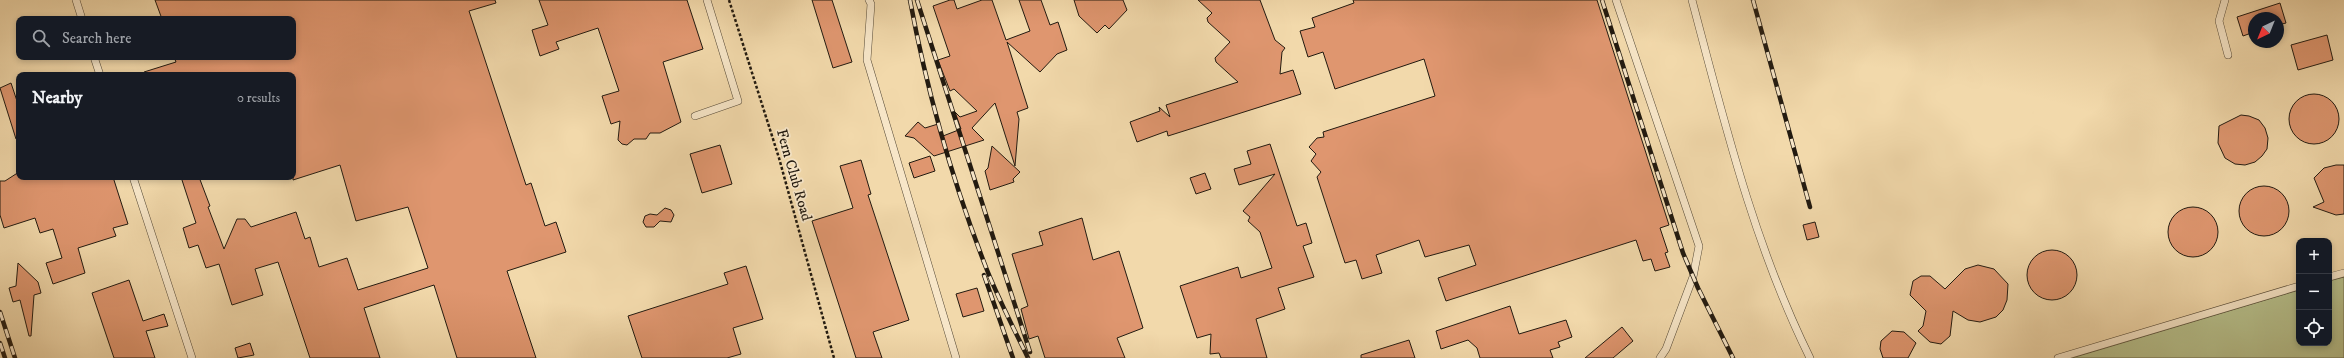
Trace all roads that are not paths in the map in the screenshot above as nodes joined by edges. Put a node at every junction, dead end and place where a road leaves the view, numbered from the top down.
1 (76, 0) edge
2 (707, 0) edge
3 (869, 0) edge
4 (1616, 0) edge
5 (1692, 0) edge
6 (2225, 0) edge
7 (81, 16) edge
8 (2228, 55) dead end
9 (95, 60) edge
10 (99, 72) edge
11 (695, 116) dead end
12 (134, 180) edge
13 (2344, 273) edge
14 (2332, 276) edge
15 (2296, 287) edge
16 (192, 358) edge
17 (956, 358) edge
18 (1660, 358) edge
19 (1810, 358) edge
20 (2058, 358) edge

1 - 7 lane
2 - 11 lane
3 - 17 lane
4 - 18 lane
5 - 19 lane
6 - 8 lane
9 - 10 lane
12 - 16 lane
13 - 14 lane
15 - 20 lane

